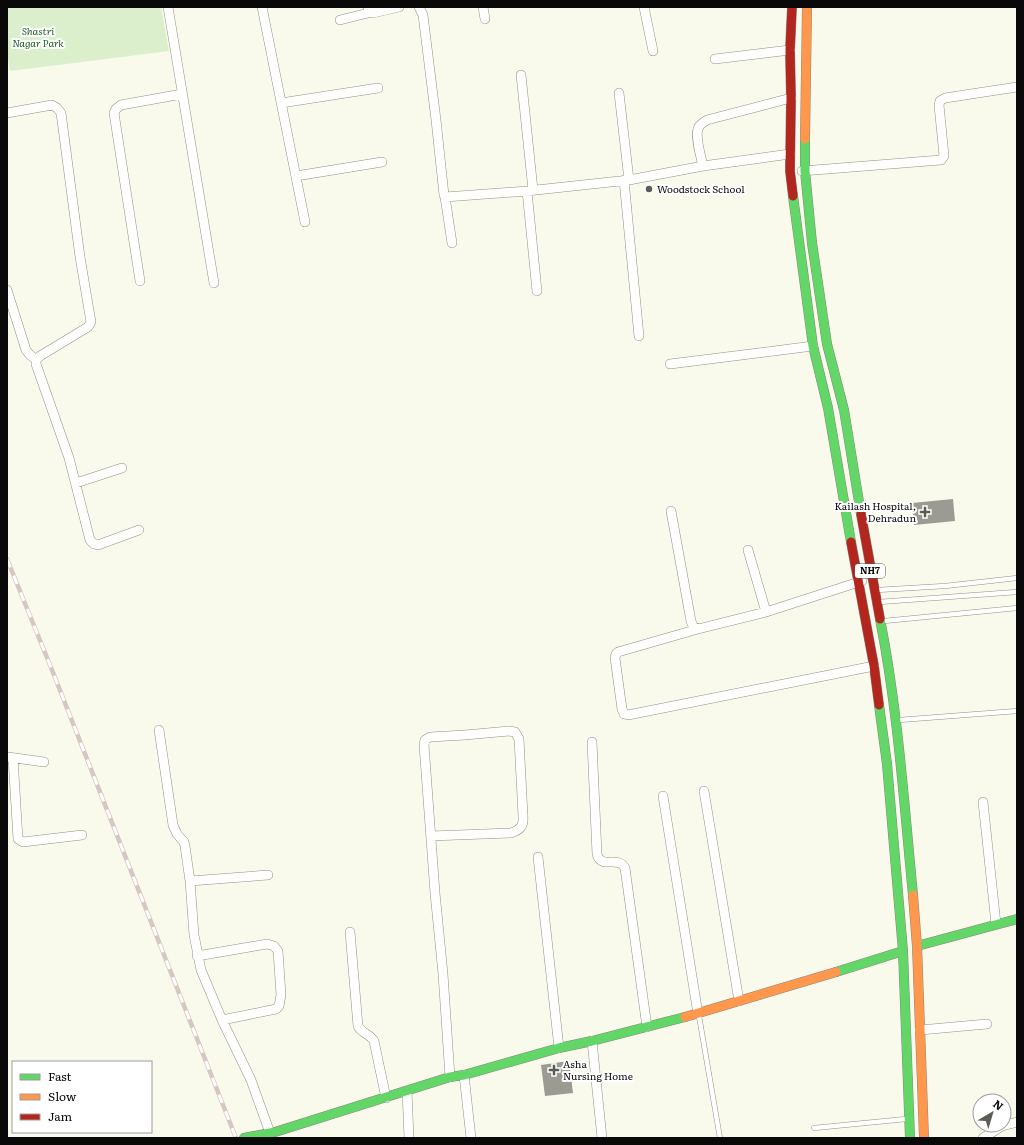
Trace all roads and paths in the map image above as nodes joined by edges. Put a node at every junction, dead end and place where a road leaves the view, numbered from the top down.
1 (168, 7) edge
2 (262, 7) edge
3 (399, 7) edge
4 (419, 7) edge
5 (483, 7) edge
6 (644, 7) edge
7 (792, 7) edge
8 (807, 7) edge
9 (370, 10) edge
10 (485, 19) dead end
11 (340, 20) dead end
12 (790, 50) junction
13 (652, 51) dead end
14 (716, 59) dead end
15 (522, 75) dead end
16 (1017, 87) edge
17 (378, 88) dead end
18 (619, 92) dead end
19 (182, 94) junction
20 (791, 98) junction
21 (281, 103) junction
22 (7, 113) edge
23 (790, 154) junction
24 (382, 162) dead end
25 (703, 166) junction
26 (790, 171) junction
27 (804, 171) junction
28 (296, 176) junction
29 (627, 180) junction
30 (530, 191) junction
31 (445, 197) junction
32 (305, 222) dead end
33 (452, 243) dead end
34 (140, 281) dead end
35 (214, 283) dead end
36 (7, 290) edge
37 (537, 291) dead end
38 (639, 336) dead end
39 (813, 346) junction
40 (36, 360) junction
41 (670, 364) dead end
42 (122, 468) dead end
43 (76, 483) junction
44 (671, 510) dead end
45 (139, 530) dead end
46 (748, 550) dead end
47 (1017, 578) edge
48 (872, 580) junction
49 (858, 582) junction
50 (874, 591) junction
51 (1017, 592) edge
52 (876, 602) junction
53 (1017, 608) edge
54 (766, 612) junction
55 (880, 621) junction
56 (698, 629) junction
57 (874, 666) junction
58 (1017, 712) edge
59 (895, 720) junction
60 (159, 730) dead end
61 (592, 742) dead end
62 (10, 758) edge
63 (44, 762) dead end
64 (704, 791) dead end
65 (663, 796) dead end
66 (983, 802) dead end
67 (82, 835) dead end
68 (431, 836) junction
69 (538, 857) dead end
70 (268, 875) dead end
71 (190, 880) junction
72 (1017, 919) edge
73 (996, 924) junction
74 (350, 932) dead end
75 (917, 946) junction
76 (903, 951) junction
77 (198, 956) junction
78 (739, 1001) junction
79 (698, 1014) junction
80 (222, 1020) junction
81 (987, 1024) dead end
82 (647, 1027) junction
83 (920, 1030) junction
84 (592, 1041) junction
85 (559, 1048) junction
86 (464, 1075) junction
87 (450, 1078) junction
88 (407, 1091) junction
89 (386, 1098) junction
90 (909, 1119) junction
91 (1017, 1122) edge
92 (814, 1128) dead end
93 (274, 1134) edge
94 (244, 1138) edge
95 (409, 1138) edge
96 (471, 1138) edge
97 (602, 1138) edge
98 (720, 1138) edge
99 (910, 1138) edge
100 (924, 1138) edge
101 (983, 1138) edge

1 - 19 street
2 - 21 street
3 - 9 street
4 - 31 street
5 - 10 street
6 - 13 street
7 - 12 main road, NH7
8 - 27 main road, NH7
9 - 11 street
12 - 14 street
12 - 20 main road, NH7
15 - 30 street
16 - 27 street
17 - 21 street
18 - 29 street
19 - 34 street
19 - 35 street
20 - 23 main road, NH7
20 - 25 street
21 - 28 street
22 - 40 street
23 - 25 street
23 - 26 main road, NH7
24 - 28 street
25 - 29 street
26 - 27 street
26 - 39 main road, NH7
27 - 48 main road, NH7
28 - 32 street
29 - 30 street
29 - 38 street
30 - 31 street
30 - 37 street
31 - 33 street
36 - 40 street
39 - 41 street
39 - 49 main road, NH7
40 - 43 street
42 - 43 street
43 - 45 street
44 - 56 street
46 - 54 street
47 - 50 lane
48 - 49 street
48 - 50 main road, NH7
49 - 54 street
49 - 57 main road, NH7
50 - 52 main road, NH7
51 - 52 lane
52 - 55 main road, NH7
53 - 55 lane
54 - 56 street
55 - 59 main road, NH7
56 - 57 street
57 - 76 main road, NH7
58 - 59 lane
59 - 75 main road, NH7
60 - 71 street
61 - 82 street
62 - 63 street
62 - 67 street
64 - 78 street
65 - 79 street
66 - 73 street
68 - 68 street
68 - 87 street
69 - 85 street
70 - 71 street
71 - 77 street
72 - 73 main road
73 - 75 main road
74 - 89 street
75 - 83 main road, NH7
76 - 78 main road
76 - 90 main road, NH7
77 - 80 street
77 - 80 street
78 - 79 main road
79 - 82 main road
79 - 98 lane
80 - 93 street
81 - 83 street
82 - 84 main road
83 - 100 main road, NH7
84 - 85 main road
84 - 97 street
85 - 86 main road
86 - 87 main road
86 - 96 street
87 - 88 main road
88 - 89 main road
88 - 95 street
89 - 93 main road
90 - 92 lane
90 - 99 main road, NH7
91 - 101 street
93 - 94 main road

